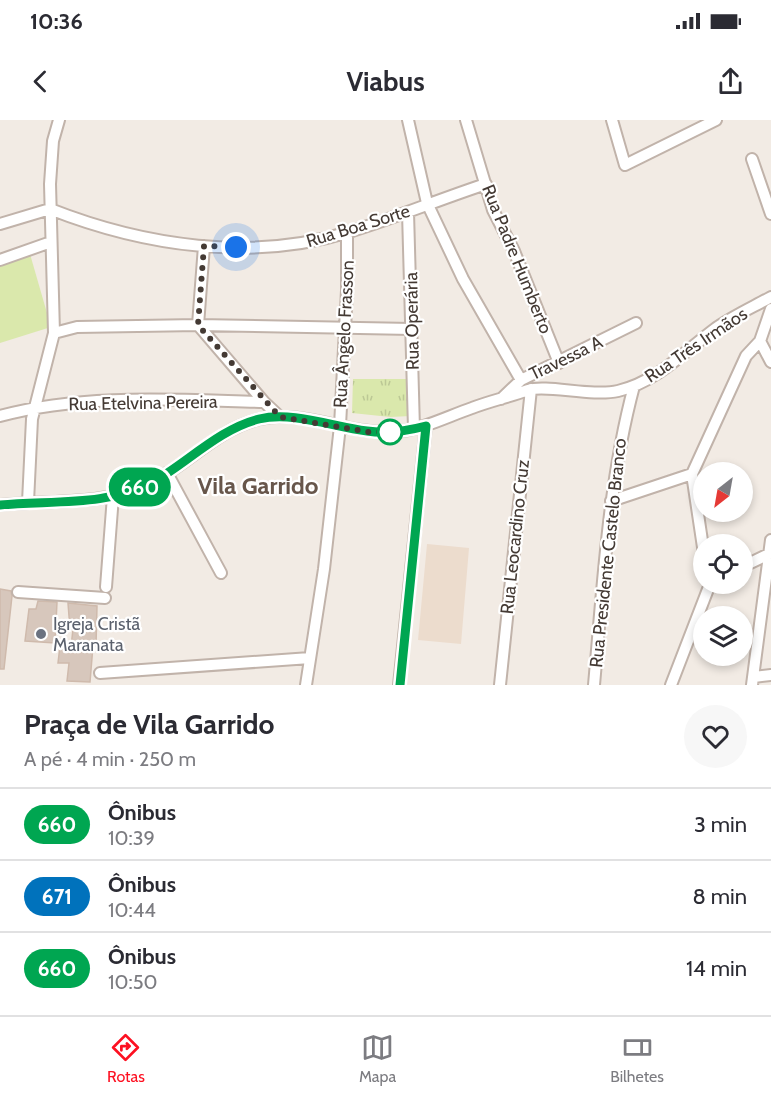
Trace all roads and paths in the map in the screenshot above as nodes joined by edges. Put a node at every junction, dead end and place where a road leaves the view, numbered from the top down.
1 (59, 120) edge
2 (408, 120) edge
3 (466, 120) edge
4 (612, 120) edge
5 (716, 120) edge
6 (752, 159) dead end
7 (486, 184) junction
8 (427, 203) junction
9 (50, 209) junction
10 (408, 212) junction
11 (771, 214) edge
12 (0, 224) edge
13 (347, 233) junction
14 (51, 242) junction
15 (204, 246) junction
16 (0, 260) edge
17 (771, 297) edge
18 (771, 309) edge
19 (636, 323) dead end
20 (198, 325) junction
21 (343, 328) junction
22 (412, 329) junction
23 (54, 333) junction
24 (760, 341) junction
25 (771, 362) edge
26 (559, 363) junction
27 (521, 380) junction
28 (634, 386) junction
29 (531, 389) junction
30 (501, 400) junction
31 (264, 402) junction
32 (35, 406) junction
33 (0, 416) edge
34 (280, 417) junction
35 (340, 426) junction
36 (426, 426) junction
37 (414, 429) junction
38 (167, 473) junction
39 (692, 474) junction
40 (113, 496) junction
41 (611, 501) junction
42 (28, 502) junction
43 (0, 505) edge
44 (701, 534) edge
45 (771, 540) edge
46 (770, 554) edge
47 (753, 562) edge
48 (221, 573) dead end
49 (18, 592) dead end
50 (708, 594) edge
51 (310, 658) junction
52 (100, 673) dead end
53 (771, 675) edge
54 (753, 681) edge
55 (306, 685) edge
56 (399, 685) edge
57 (500, 685) edge
58 (594, 685) edge
59 (671, 685) edge

1 - 9 street
2 - 8 street
3 - 7 street, Rua Padre Humberto
4 - 5 street
6 - 11 street
7 - 8 street, Rua Boa Sorte
7 - 26 street, Rua Padre Humberto
8 - 10 street, Rua Boa Sorte
8 - 27 street
9 - 12 street
9 - 14 street
9 - 15 street, Rua Boa Sorte
10 - 13 street, Rua Boa Sorte
10 - 22 street, Rua Operária
13 - 15 street, Rua Boa Sorte
13 - 21 street, Rua Ângelo Frasson
14 - 16 street
14 - 23 street
15 - 20 street
17 - 28 street, Rua Três Irmãos
18 - 24 street
19 - 26 street, Travessa A
20 - 21 street
20 - 23 street
20 - 31 street
21 - 22 street
21 - 35 street, Rua Ângelo Frasson
22 - 37 street, Rua Operária
23 - 32 street
24 - 25 street
24 - 39 street
26 - 27 street, Travessa A
27 - 30 street, Travessa A
28 - 29 street, Rua Três Irmãos
28 - 41 street, Rua Presidente Castelo Branco
29 - 30 street, Rua Três Irmãos
29 - 57 street, Rua Leocardino Cruz
30 - 36 street, Rua Três Irmãos
31 - 32 street, Rua Etelvina Pereira
31 - 34 street
32 - 33 street, Rua Etelvina Pereira
32 - 42 street
34 - 35 street, Rua Três Irmãos
34 - 38 street, Rua Três Irmãos
35 - 37 street, Rua Três Irmãos
35 - 51 street, Rua Ângelo Frasson
36 - 37 street, Rua Três Irmãos
36 - 56 street
38 - 40 street, Rua Três Irmãos
38 - 48 street
39 - 41 street
39 - 44 street
40 - 42 street, Rua Três Irmãos
40 - 49 street
41 - 58 street, Rua Presidente Castelo Branco
42 - 43 street, Rua Três Irmãos
45 - 46 street
46 - 47 street
46 - 54 street
50 - 59 street
51 - 52 street
51 - 55 street, Rua Ângelo Frasson
53 - 54 street

